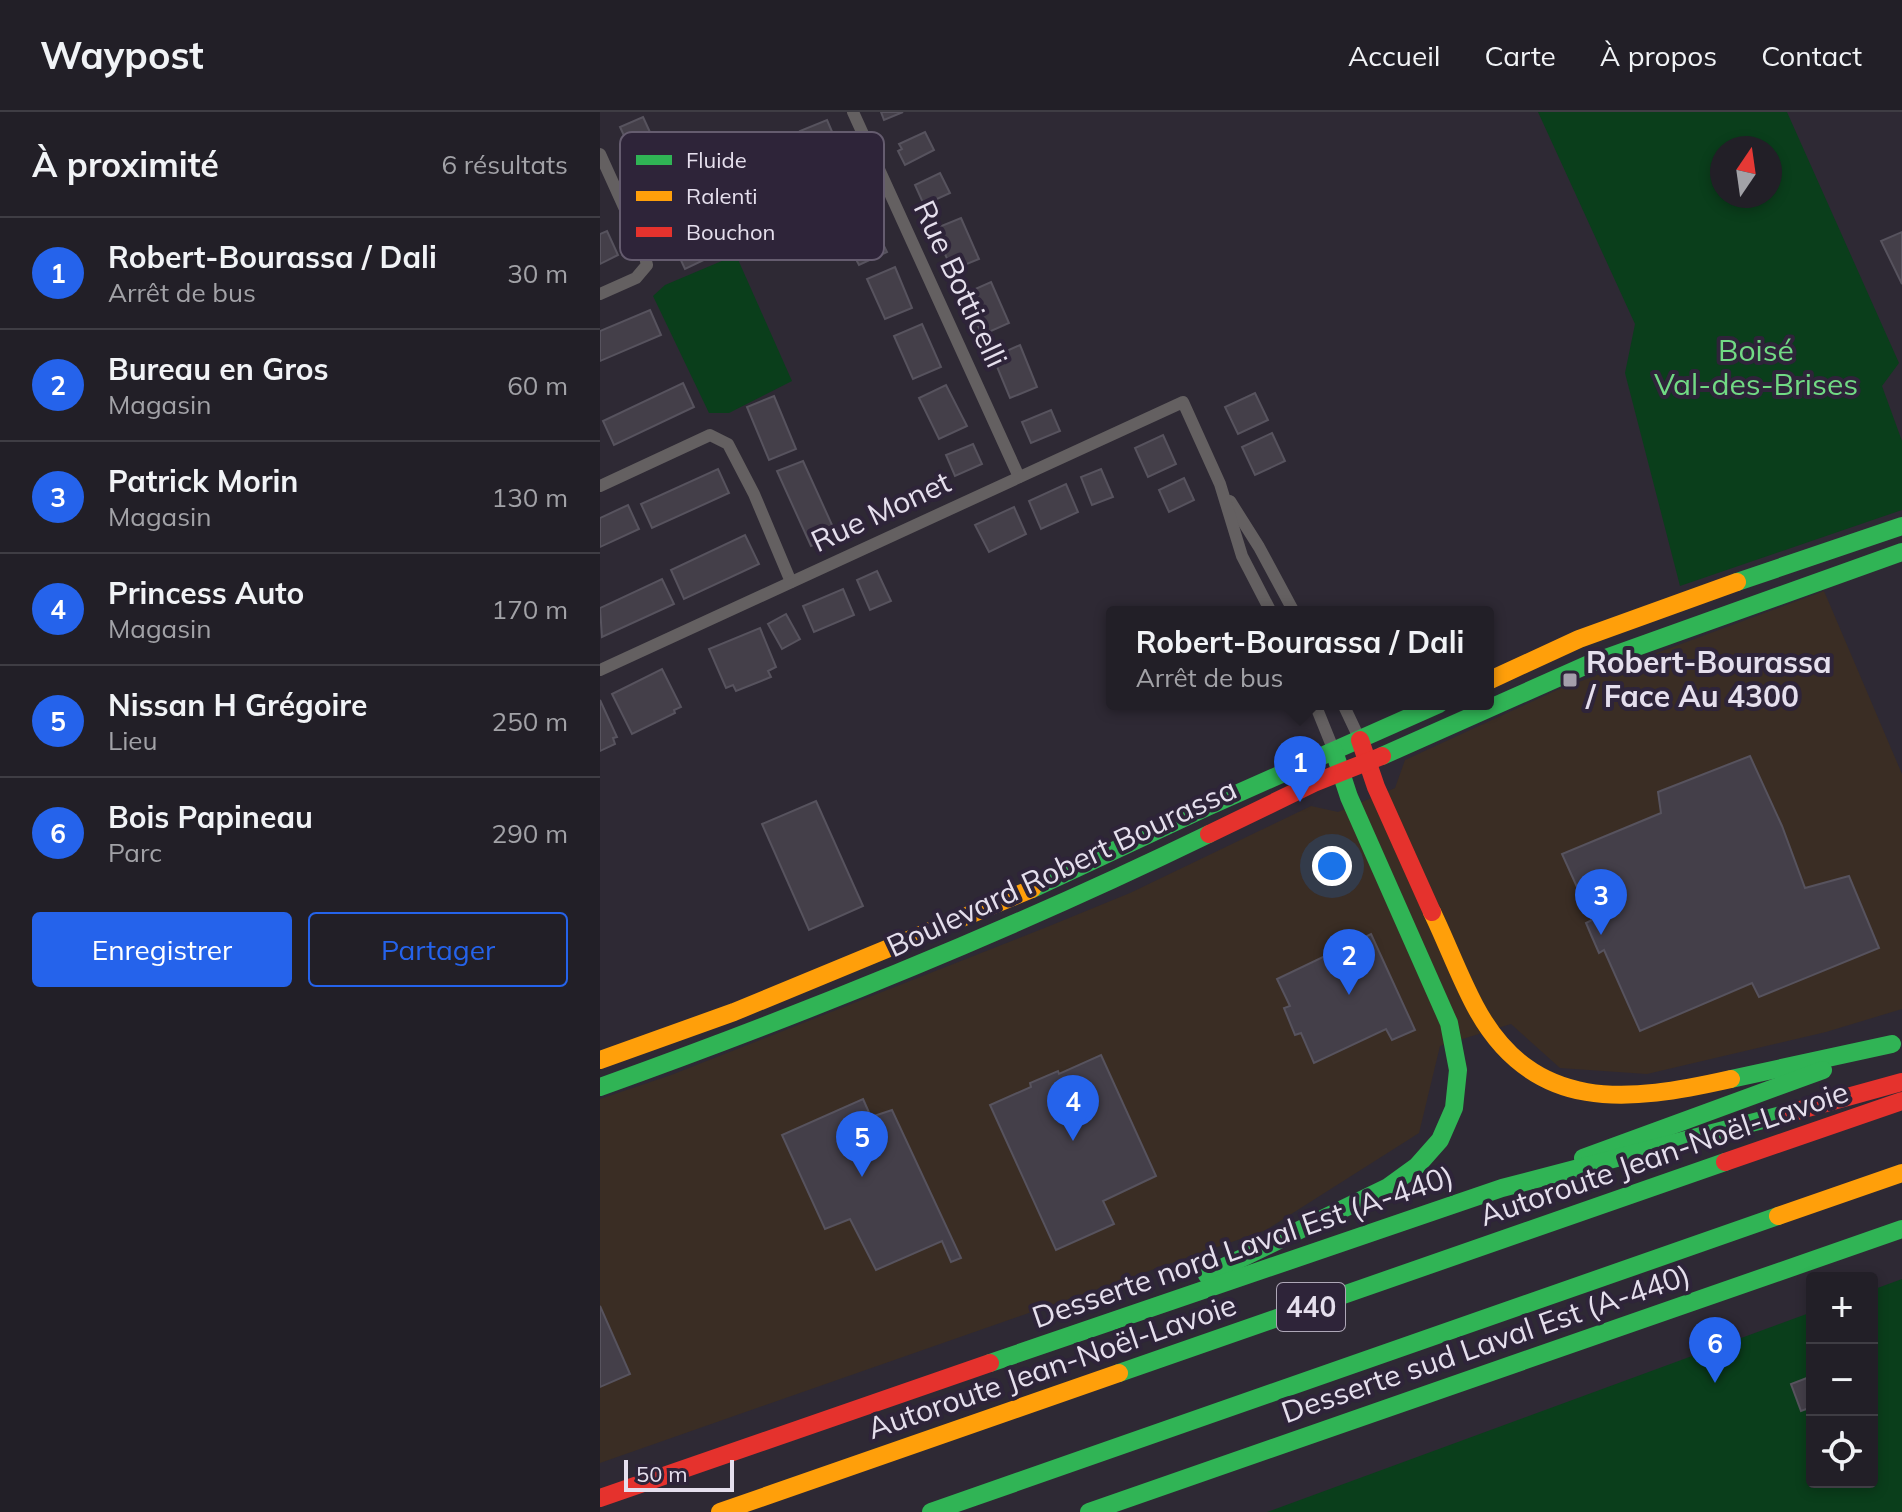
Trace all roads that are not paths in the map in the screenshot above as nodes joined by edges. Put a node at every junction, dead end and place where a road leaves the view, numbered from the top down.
1 (853, 112) edge
2 (862, 132) edge
3 (600, 154) edge
4 (884, 180) edge
5 (620, 198) edge
6 (646, 260) edge
7 (600, 294) edge
8 (1019, 477) junction
9 (1220, 484) junction
10 (600, 486) edge
11 (1902, 526) edge
12 (1902, 552) edge
13 (791, 582) junction
14 (1268, 606) edge
15 (1291, 606) edge
16 (600, 670) edge
17 (1494, 678) edge
18 (1494, 706) edge
19 (1317, 710) edge
20 (1346, 710) edge
21 (1426, 710) edge
22 (1485, 710) edge
23 (1360, 740) junction
24 (1334, 751) junction
25 (1367, 762) junction
26 (1341, 772) junction
27 (1897, 1042) edge
28 (600, 1060) edge
29 (1902, 1082) edge
30 (600, 1087) edge
31 (1902, 1101) edge
32 (1902, 1173) edge
33 (1502, 1188) junction
34 (1902, 1229) edge
35 (1133, 1313) junction
36 (600, 1498) edge
37 (720, 1512) edge
38 (931, 1512) edge
39 (1089, 1512) edge

1 - 2 street, Rue Botticelli
3 - 5 street
4 - 8 street, Rue Botticelli
6 - 7 street
8 - 9 street, Rue Monet
8 - 13 street, Rue Monet
9 - 14 street
9 - 15 street
10 - 13 street
11 - 17 main road
12 - 18 main road, Boulevard Robert Bourassa
13 - 16 street, Rue Monet
19 - 24 street
20 - 23 street
21 - 23 main road, Boulevard Robert Bourassa
22 - 25 main road, Boulevard Robert Bourassa
23 - 24 main road, Boulevard Robert Bourassa
23 - 25 main road
24 - 26 main road
24 - 28 main road, Boulevard Robert Bourassa
25 - 26 main road, Boulevard Robert Bourassa
25 - 27 main road
26 - 30 main road, Boulevard Robert Bourassa
26 - 35 main road
27 - 33 main road, Desserte nord Laval Est (A-440)
29 - 33 main road
31 - 37 main road, Autoroute Jean-Noël-Lavoie / 440
32 - 38 main road, 440
33 - 35 main road, Desserte nord Laval Est (A-440)
34 - 39 main road, Desserte sud Laval Est (A-440)
35 - 36 main road, Desserte nord Laval Est (A-440)

